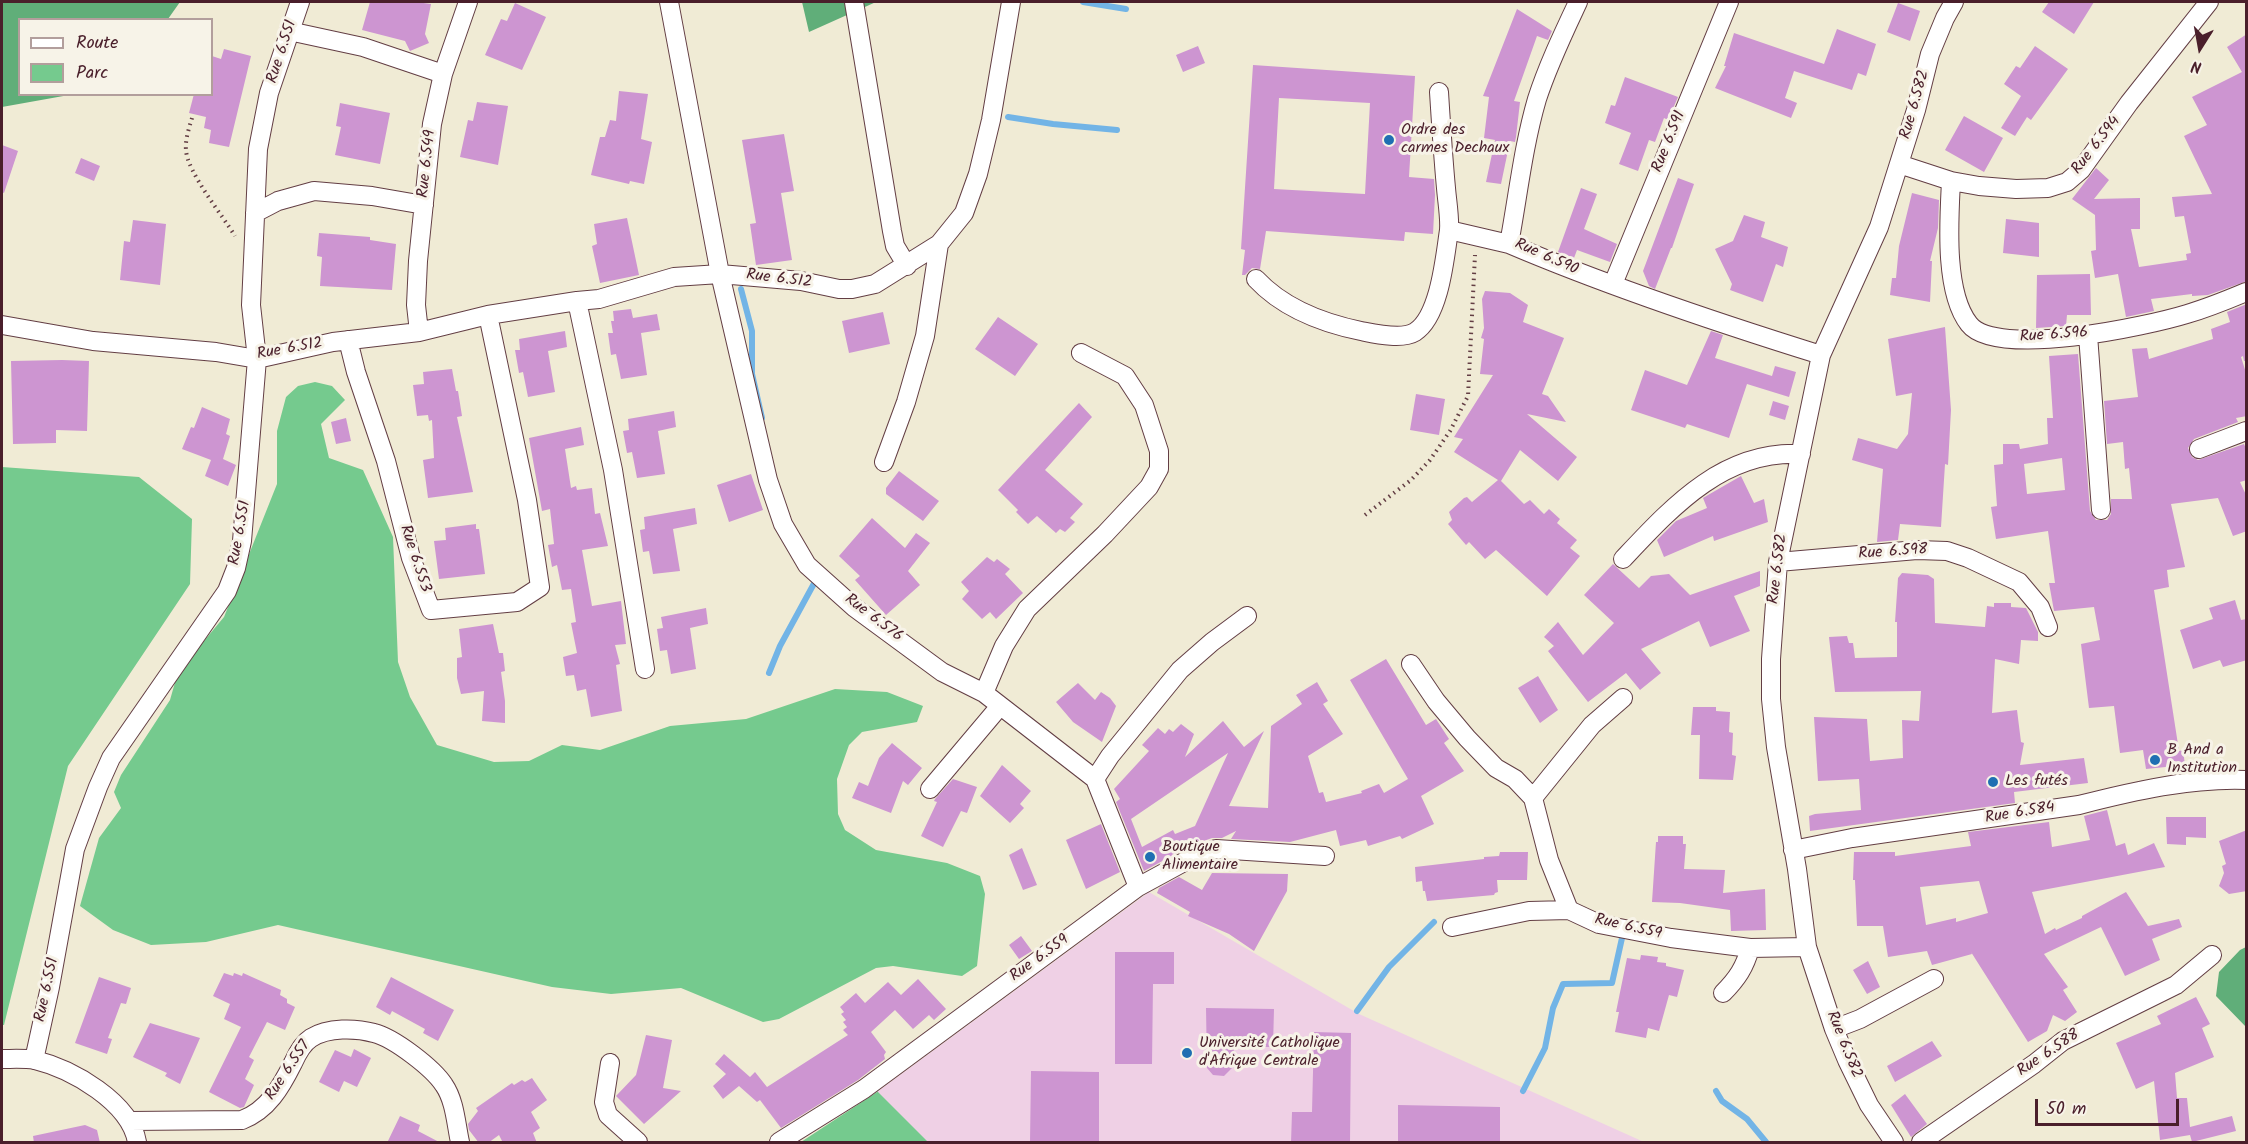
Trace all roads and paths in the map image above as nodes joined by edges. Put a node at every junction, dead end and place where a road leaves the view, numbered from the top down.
1 (300, 2) edge
2 (468, 2) edge
3 (669, 2) edge
4 (855, 2) edge
5 (1011, 2) edge
6 (1578, 2) edge
7 (1729, 2) edge
8 (1954, 2) edge
9 (2209, 2) edge
10 (289, 31) junction
11 (443, 74) junction
12 (1439, 92) dead end
13 (192, 118) dead end
14 (1899, 164) junction
15 (1951, 181) junction
16 (424, 205) junction
17 (255, 213) junction
18 (1449, 230) junction
19 (1477, 236) junction
20 (939, 244) junction
21 (1509, 244) junction
22 (252, 262) junction
23 (907, 266) junction
24 (720, 274) junction
25 (1256, 279) dead end
26 (1613, 284) junction
27 (2247, 292) edge
28 (578, 301) junction
29 (488, 315) junction
30 (2, 325) edge
31 (419, 332) junction
32 (2088, 335) junction
33 (348, 340) junction
34 (1082, 353) dead end
35 (1821, 355) junction
36 (257, 359) junction
37 (2247, 431) edge
38 (2199, 449) dead end
39 (1801, 454) junction
40 (884, 462) dead end
41 (2101, 510) dead end
42 (1365, 515) dead end
43 (1623, 559) dead end
44 (1778, 562) junction
45 (1247, 616) dead end
46 (2048, 627) dead end
47 (1411, 664) dead end
48 (645, 669) dead end
49 (984, 693) junction
50 (1623, 698) dead end
51 (1000, 706) junction
52 (1095, 779) junction
53 (2247, 780) edge
54 (930, 789) dead end
55 (1533, 798) junction
56 (1793, 850) junction
57 (1325, 856) dead end
58 (1138, 887) junction
59 (1569, 910) junction
60 (1452, 927) dead end
61 (1807, 947) junction
62 (1750, 948) junction
63 (2212, 955) dead end
64 (1934, 979) dead end
65 (1723, 993) dead end
66 (1834, 1029) junction
67 (2, 1059) edge
68 (34, 1060) junction
69 (610, 1063) dead end
70 (130, 1121) junction
71 (137, 1143) edge
72 (460, 1143) edge
73 (638, 1143) edge
74 (779, 1143) edge
75 (1894, 1143) edge
76 (1921, 1143) edge

1 - 10 street, Rue 6.551
2 - 11 street, Rue 6.549
3 - 24 street, Rue 6.576
4 - 23 street
5 - 20 street
6 - 21 street, Rue 6.590
7 - 26 street, Rue 6.591
8 - 14 street, Rue 6.582
9 - 15 street, Rue 6.594
10 - 11 street
10 - 17 street, Rue 6.551
11 - 16 street, Rue 6.549
12 - 18 street
13 - 22 path
14 - 15 street, Rue 6.594
14 - 35 street, Rue 6.582
15 - 32 street, Rue 6.596
16 - 17 street
16 - 31 street, Rue 6.549
17 - 22 street, Rue 6.551
18 - 19 street
18 - 25 street
19 - 21 street
19 - 42 path
20 - 23 street, Rue 6.512
20 - 40 street
21 - 26 street, Rue 6.590
22 - 36 street, Rue 6.551
23 - 24 street, Rue 6.512
24 - 28 street, Rue 6.512
24 - 49 street, Rue 6.576
26 - 35 street, Rue 6.590
27 - 32 street, Rue 6.596
28 - 29 street, Rue 6.512
28 - 48 street
29 - 31 street, Rue 6.512
29 - 33 street, Rue 6.553
30 - 36 street, Rue 6.512
31 - 33 street, Rue 6.512
32 - 41 street
33 - 36 street, Rue 6.512
34 - 49 street
35 - 39 street, Rue 6.582
36 - 68 street, Rue 6.551
37 - 38 street
39 - 43 street
39 - 44 street, Rue 6.582
44 - 46 street, Rue 6.598
44 - 56 street, Rue 6.582
45 - 52 street
47 - 55 street
49 - 51 street, Rue 6.576
50 - 55 street
51 - 52 street, Rue 6.576
51 - 54 street
52 - 58 street
53 - 56 street, Rue 6.584
55 - 59 street
56 - 61 street, Rue 6.582
57 - 58 street, Rue 6.559
58 - 74 street, Rue 6.559
59 - 60 street, Rue 6.559
59 - 62 street, Rue 6.559
61 - 62 street, Rue 6.559
61 - 66 street, Rue 6.582
62 - 65 street
63 - 76 street, Rue 6.588
64 - 66 street
66 - 75 street, Rue 6.582
67 - 68 street
68 - 70 street
69 - 73 street
70 - 71 street
70 - 72 street, Rue 6.557

